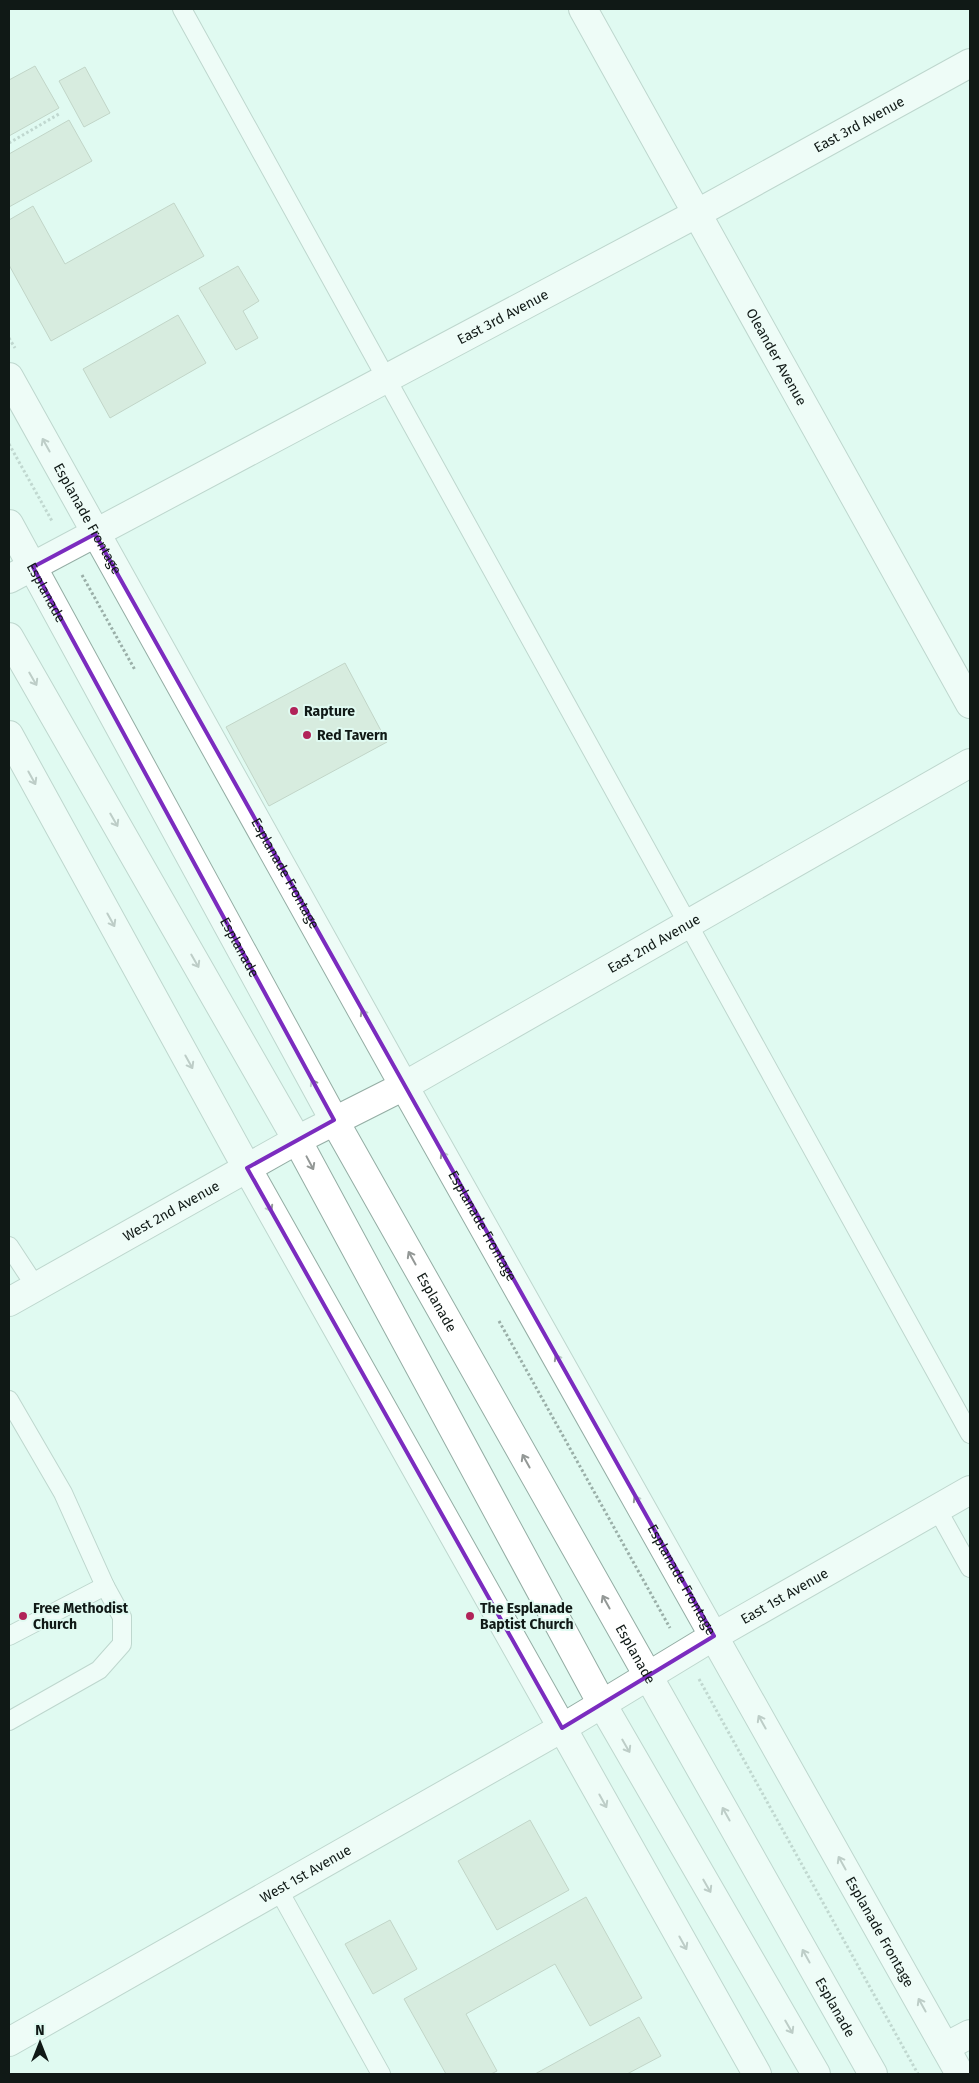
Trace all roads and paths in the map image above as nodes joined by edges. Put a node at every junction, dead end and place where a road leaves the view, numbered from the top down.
1 (182, 9) edge
2 (582, 9) edge
3 (970, 62) edge
4 (59, 114) dead end
5 (9, 142) edge
6 (696, 214) junction
7 (9, 378) edge
8 (387, 378) junction
9 (9, 524) edge
10 (95, 534) junction
11 (33, 567) junction
12 (9, 579) edge
13 (9, 637) edge
14 (970, 704) edge
15 (9, 735) edge
16 (970, 763) edge
17 (687, 924) junction
18 (404, 1086) junction
19 (334, 1120) junction
20 (297, 1140) junction
21 (247, 1168) junction
22 (9, 1246) edge
23 (36, 1287) junction
24 (9, 1302) edge
25 (9, 1400) edge
26 (970, 1434) edge
27 (970, 1490) edge
28 (938, 1509) junction
29 (970, 1568) edge
30 (105, 1586) junction
31 (9, 1636) edge
32 (714, 1636) junction
33 (648, 1675) junction
34 (602, 1704) junction
35 (9, 1721) edge
36 (562, 1728) junction
37 (278, 1889) junction
38 (970, 2034) edge
39 (9, 2042) edge
40 (946, 2047) junction
41 (381, 2074) edge
42 (757, 2074) edge
43 (816, 2074) edge
44 (874, 2074) edge
45 (960, 2074) edge

1 - 8 lane
2 - 6 street, Oleander Avenue
3 - 6 street, East 3rd Avenue
4 - 5 path
6 - 8 street, East 3rd Avenue
6 - 14 street, Oleander Avenue
10 -> 7 street, Esplanade Frontage
8 - 10 street, East 3rd Avenue
8 - 17 lane
9 - 11 street, Esplanade
10 - 11 street, East 3rd Avenue
18 -> 10 street, Esplanade Frontage
11 - 12 street, East 3rd Avenue
19 -> 11 street, Esplanade
13 -> 20 street
15 -> 21 street
16 - 17 street, East 2nd Avenue
17 - 18 street, East 2nd Avenue
17 - 26 lane
18 - 19 street, East 2nd Avenue
32 -> 18 street, Esplanade Frontage
19 - 20 street, West 2nd Avenue
33 -> 19 street, Esplanade
20 - 21 street, West 2nd Avenue
20 -> 34 street
21 - 23 street, West 2nd Avenue
21 -> 36 street
22 - 23 lane
23 - 24 street, West 2nd Avenue
25 - 30 lane
27 - 28 street, East 1st Avenue
28 - 29 lane
28 - 32 street, East 1st Avenue
30 - 31 lane
30 - 35 lane
32 - 33 street, East 1st Avenue
40 -> 32 street, Esplanade Frontage
33 - 34 street, East 1st Avenue
44 -> 33 street, Esplanade
34 - 36 street, West 1st Avenue
34 -> 43 street
36 - 37 street, West 1st Avenue
36 -> 42 street
37 - 39 street, West 1st Avenue
37 - 41 lane
38 - 40 street
40 - 45 street, Esplanade Frontage

